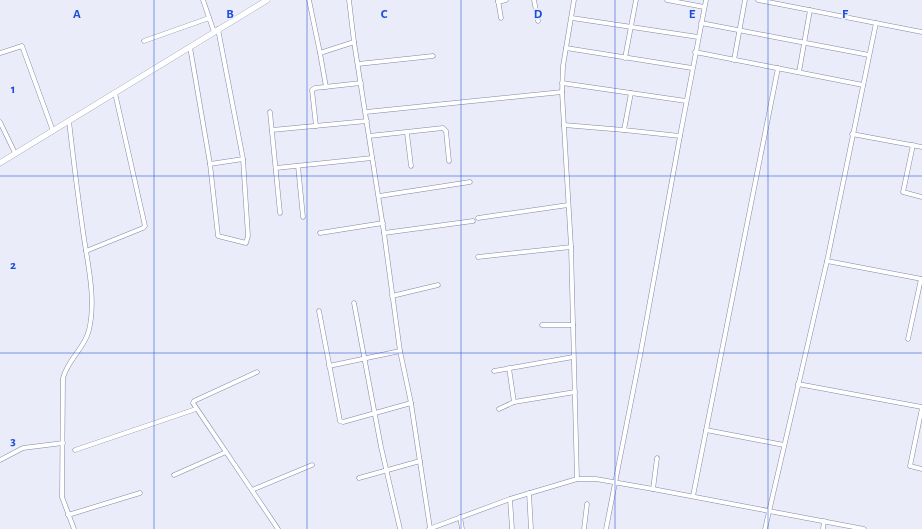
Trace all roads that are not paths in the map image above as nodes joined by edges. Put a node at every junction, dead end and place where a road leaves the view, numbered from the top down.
1 (203, 0) edge
2 (267, 0) edge
3 (309, 0) edge
4 (349, 0) edge
5 (506, 0) edge
6 (534, 0) edge
7 (574, 0) edge
8 (636, 0) edge
9 (667, 0) edge
10 (706, 0) edge
11 (745, 0) edge
12 (758, 0) edge
13 (498, 1) edge
14 (704, 7) junction
15 (810, 10) junction
16 (209, 18) junction
17 (501, 18) dead end
18 (572, 18) junction
19 (538, 21) dead end
20 (701, 23) junction
21 (876, 23) junction
22 (631, 27) junction
23 (739, 30) junction
24 (216, 31) junction
25 (922, 32) edge
26 (698, 37) junction
27 (144, 42) dead end
28 (354, 42) junction
29 (804, 43) junction
30 (190, 47) junction
31 (566, 48) junction
32 (695, 52) junction
33 (0, 53) edge
34 (320, 53) junction
35 (869, 55) junction
36 (433, 56) dead end
37 (625, 58) junction
38 (734, 60) junction
39 (358, 64) junction
40 (692, 68) junction
41 (778, 68) junction
42 (799, 72) junction
43 (361, 83) junction
44 (562, 83) junction
45 (863, 85) junction
46 (326, 87) junction
47 (562, 92) junction
48 (115, 93) junction
49 (631, 93) junction
50 (686, 100) junction
51 (270, 112) dead end
52 (366, 112) junction
53 (69, 121) junction
54 (366, 121) junction
55 (0, 122) edge
56 (564, 125) junction
57 (316, 126) junction
58 (272, 130) junction
59 (624, 130) junction
60 (53, 131) junction
61 (407, 133) junction
62 (852, 134) junction
63 (369, 136) junction
64 (680, 136) junction
65 (912, 145) junction
66 (922, 147) edge
67 (16, 153) junction
68 (372, 158) junction
69 (243, 159) junction
70 (449, 161) dead end
71 (0, 162) edge
72 (210, 164) junction
73 (298, 166) junction
74 (411, 166) dead end
75 (276, 168) junction
76 (470, 182) dead end
77 (379, 196) junction
78 (922, 197) edge
79 (568, 205) junction
80 (280, 213) dead end
81 (303, 217) dead end
82 (478, 218) dead end
83 (473, 221) dead end
84 (383, 223) junction
85 (320, 233) dead end
86 (384, 233) junction
87 (571, 247) junction
88 (86, 251) junction
89 (478, 257) dead end
90 (828, 261) junction
91 (922, 279) edge
92 (438, 285) dead end
93 (392, 296) junction
94 (354, 302) dead end
95 (319, 311) dead end
96 (542, 325) dead end
97 (573, 325) junction
98 (908, 339) dead end
99 (400, 351) junction
100 (573, 357) junction
101 (364, 358) junction
102 (330, 366) junction
103 (509, 368) junction
104 (494, 371) dead end
105 (257, 372) dead end
106 (798, 384) junction
107 (575, 392) junction
108 (514, 402) junction
109 (410, 403) junction
110 (922, 408) edge
111 (196, 409) junction
112 (499, 409) dead end
113 (375, 414) junction
114 (706, 430) junction
115 (63, 443) junction
116 (784, 445) junction
117 (75, 450) dead end
118 (226, 452) junction
119 (657, 458) dead end
120 (0, 460) edge
121 (420, 461) junction
122 (312, 465) dead end
123 (922, 469) edge
124 (386, 470) junction
125 (174, 475) dead end
126 (359, 478) dead end
127 (577, 479) junction
128 (615, 483) junction
129 (653, 489) junction
130 (252, 490) junction
131 (140, 493) dead end
132 (529, 493) junction
133 (693, 496) junction
134 (510, 499) junction
135 (587, 504) dead end
136 (769, 511) junction
137 (68, 515) junction
138 (460, 517) junction
139 (824, 521) junction
140 (430, 528) edge
141 (74, 529) edge
142 (278, 529) edge
143 (400, 529) edge
144 (462, 529) edge
145 (512, 529) edge
146 (531, 529) edge
147 (584, 529) edge
148 (606, 529) edge
149 (765, 529) edge
150 (823, 529) edge
151 (864, 529) edge

1 - 16 street
2 - 24 main road
3 - 34 street
4 - 28 street
5 - 13 street
6 - 19 street
7 - 18 street
8 - 22 street
9 - 14 street
10 - 14 street
11 - 23 street
12 - 15 street
13 - 17 street
14 - 20 street
15 - 21 street
15 - 29 street
16 - 24 street
16 - 27 street
18 - 22 street
18 - 31 street
20 - 23 street
20 - 26 street
21 - 25 street
21 - 35 street
22 - 26 street
22 - 37 street
23 - 29 street
23 - 38 street
24 - 30 main road
24 - 69 street
26 - 32 street
28 - 34 street
28 - 39 street
29 - 35 street
29 - 42 street
30 - 48 main road
30 - 72 street
31 - 37 street
31 - 44 street
32 - 38 street
32 - 40 street
33 - 60 street
34 - 46 street
35 - 45 street
36 - 39 street
37 - 40 street
38 - 41 street
39 - 43 street
40 - 50 street
41 - 42 street
41 - 114 street
42 - 45 street
43 - 46 street
43 - 52 street
44 - 47 street
44 - 49 street
45 - 62 street
46 - 57 street
47 - 52 street
47 - 56 street
48 - 53 main road
48 - 88 street
49 - 50 street
49 - 59 street
50 - 64 street
51 - 58 street
52 - 54 street
53 - 60 main road
53 - 88 street
54 - 57 street
54 - 63 street
55 - 67 street
56 - 59 street
56 - 79 street
57 - 58 street
58 - 75 street
59 - 64 street
60 - 67 main road
61 - 63 street
61 - 70 street
61 - 74 street
62 - 65 street
62 - 90 street
63 - 68 street
64 - 128 street
65 - 66 street
65 - 78 street
67 - 71 main road
68 - 73 street
68 - 77 street
69 - 72 street
69 - 72 street
73 - 75 street
73 - 81 street
75 - 80 street
76 - 77 street
77 - 84 street
79 - 82 street
79 - 87 street
83 - 86 street
84 - 85 street
84 - 86 street
86 - 93 street
87 - 89 street
87 - 97 street
88 - 115 street
90 - 91 street
90 - 106 street
91 - 98 street
92 - 93 street
93 - 99 street
94 - 101 street
95 - 102 street
96 - 97 street
97 - 100 street
99 - 101 street
99 - 109 street
100 - 103 street
100 - 107 street
101 - 102 street
101 - 113 street
102 - 113 street
103 - 104 street
103 - 108 street
105 - 111 street
106 - 110 street
106 - 116 street
107 - 108 street
107 - 127 street
108 - 112 street
109 - 113 street
109 - 121 street
110 - 123 street
111 - 117 street
111 - 118 street
113 - 124 street
114 - 116 street
114 - 133 street
115 - 120 street
115 - 137 street
116 - 136 street
118 - 125 street
118 - 130 street
119 - 129 street
121 - 124 street
121 - 140 street
122 - 130 street
124 - 126 street
124 - 143 street
127 - 128 street
127 - 132 street
128 - 129 street
128 - 148 street
129 - 133 street
130 - 142 street
131 - 137 street
132 - 134 street
132 - 146 street
133 - 136 street
134 - 138 street
134 - 145 street
135 - 147 street
136 - 139 street
136 - 149 street
137 - 141 street
138 - 140 street
138 - 144 street
139 - 150 street
139 - 151 street

